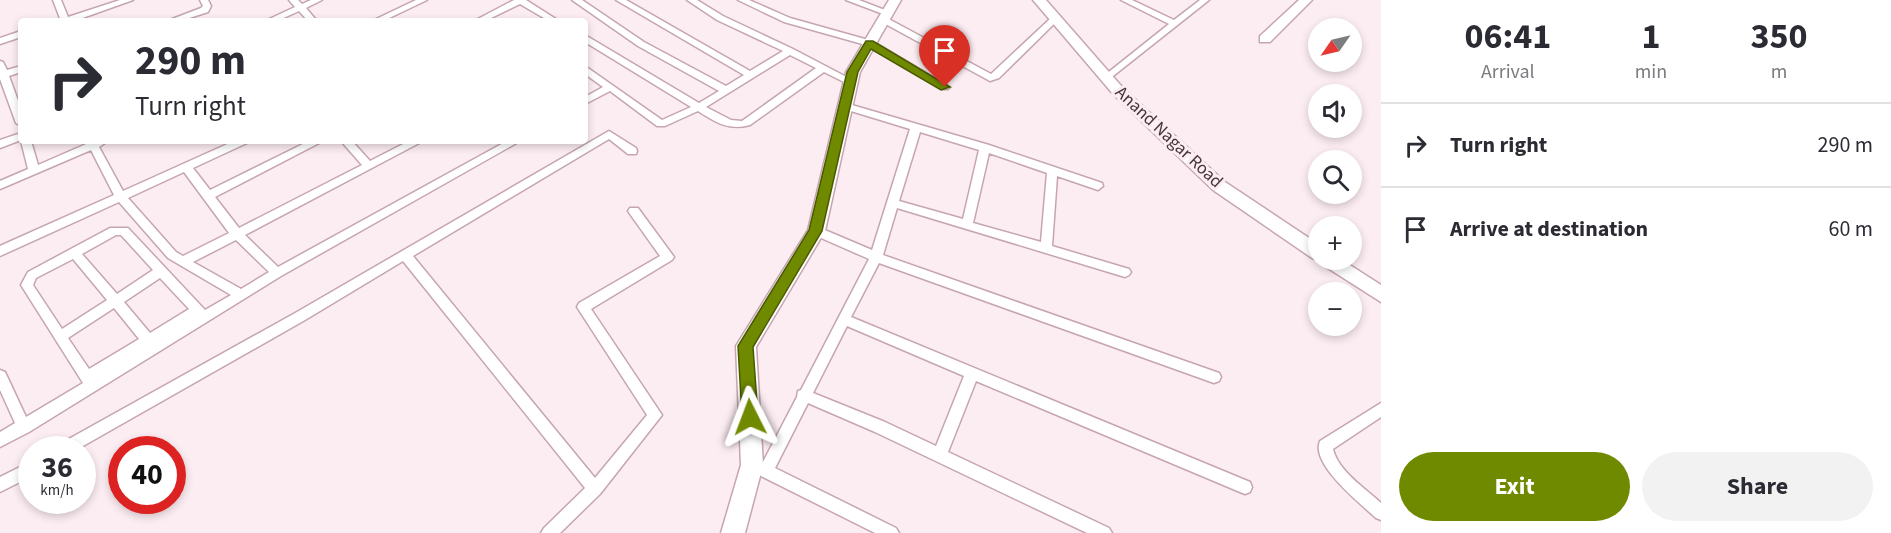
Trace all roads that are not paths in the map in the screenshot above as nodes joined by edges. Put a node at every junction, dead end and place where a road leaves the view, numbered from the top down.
1 (57, 0) edge
2 (129, 0) edge
3 (204, 0) edge
4 (292, 0) edge
5 (318, 0) edge
6 (423, 0) edge
7 (520, 0) edge
8 (576, 0) edge
9 (620, 0) edge
10 (691, 0) edge
11 (742, 0) edge
12 (850, 0) edge
13 (1039, 0) edge
14 (1125, 0) edge
15 (1205, 0) edge
16 (1306, 0) edge
17 (301, 8) junction
18 (888, 10) edge
19 (64, 18) edge
20 (74, 18) edge
21 (180, 18) edge
22 (276, 18) edge
23 (310, 18) edge
24 (383, 18) edge
25 (486, 18) edge
26 (550, 18) edge
27 (1055, 19) junction
28 (1173, 23) junction
29 (18, 35) edge
30 (1265, 39) dead end
31 (588, 40) edge
32 (0, 41) edge
33 (869, 43) junction
34 (790, 51) junction
35 (0, 64) edge
36 (823, 68) junction
37 (18, 70) edge
38 (588, 71) edge
39 (750, 75) junction
40 (1, 76) edge
41 (1108, 77) junction
42 (851, 82) junction
43 (610, 87) junction
44 (945, 87) dead end
45 (725, 90) junction
46 (588, 99) edge
47 (12, 103) junction
48 (845, 106) junction
49 (0, 107) edge
50 (699, 107) junction
51 (18, 116) edge
52 (916, 127) junction
53 (18, 137) edge
54 (0, 144) edge
55 (27, 144) edge
56 (96, 144) edge
57 (98, 144) edge
58 (236, 144) edge
59 (312, 144) edge
60 (349, 144) edge
61 (412, 144) edge
62 (510, 144) edge
63 (985, 148) junction
64 (632, 151) dead end
65 (369, 166) junction
66 (186, 167) junction
67 (34, 171) junction
68 (1052, 171) junction
69 (0, 186) edge
70 (1098, 186) dead end
71 (208, 196) junction
72 (121, 197) junction
73 (893, 203) junction
74 (634, 211) dead end
75 (967, 225) junction
76 (816, 231) junction
77 (236, 233) junction
78 (1308, 246) edge
79 (1046, 249) junction
80 (0, 250) edge
81 (74, 252) junction
82 (405, 255) junction
83 (876, 257) junction
84 (182, 262) junction
85 (1344, 270) edge
86 (162, 272) junction
87 (1125, 272) dead end
88 (277, 273) junction
89 (242, 295) junction
90 (1381, 295) edge
91 (116, 301) junction
92 (201, 314) junction
93 (845, 320) junction
94 (60, 337) junction
95 (148, 340) junction
96 (972, 373) junction
97 (0, 376) edge
98 (1214, 377) dead end
99 (89, 382) junction
100 (803, 395) junction
101 (1381, 409) edge
102 (24, 427) junction
103 (88, 436) edge
104 (0, 440) edge
105 (940, 455) junction
106 (759, 468) junction
107 (18, 475) edge
108 (0, 485) edge
109 (1245, 487) dead end
110 (595, 489) junction
111 (1381, 513) edge
112 (549, 533) edge
113 (733, 533) edge
114 (891, 533) edge
115 (1104, 533) edge

1 - 19 street
2 - 20 street
3 - 21 street
4 - 17 street
5 - 17 street
6 - 24 street
7 - 25 street
7 - 26 street
8 - 45 street
9 - 39 street
10 - 34 street
11 - 33 street
12 - 18 street
13 - 27 street, Anand Nagar Road
14 - 28 street
15 - 28 street
16 - 30 street
17 - 22 street
17 - 23 street
18 - 27 street
18 - 33 street
27 - 41 street, Anand Nagar Road
28 - 41 street
29 - 32 street
31 - 50 street
33 - 42 street
33 - 44 street
34 - 36 street
34 - 39 street
35 - 40 street
36 - 42 street
36 - 50 street
37 - 40 street
38 - 43 street
39 - 45 street
40 - 47 street
41 - 78 street, Anand Nagar Road
42 - 48 street
43 - 46 street
43 - 50 street
45 - 50 street
47 - 49 street
47 - 51 street
48 - 52 street
48 - 76 street
52 - 63 street
52 - 73 street
53 - 54 street
55 - 67 street
56 - 67 street
57 - 72 street
58 - 66 street
59 - 71 street
60 - 65 street
61 - 65 street
62 - 88 street
63 - 68 street
63 - 75 street
64 - 82 street
65 - 77 street
66 - 71 street
66 - 72 street
67 - 69 street
68 - 70 street
68 - 79 street
71 - 77 street
72 - 80 street
72 - 84 street
73 - 75 street
73 - 83 street
74 - 110 street
75 - 79 street
76 - 83 street
76 - 106 street
77 - 84 street
77 - 88 street
79 - 87 street
81 - 86 street
81 - 91 street
81 - 94 street
82 - 103 street
82 - 110 street
83 - 93 street
83 - 98 street
84 - 89 street
85 - 90 street
86 - 91 street
86 - 92 street
88 - 89 street
89 - 92 street
91 - 94 street
91 - 95 street
92 - 95 street
92 - 99 street
93 - 96 street
93 - 100 street
94 - 99 street
95 - 99 street
96 - 105 street
96 - 109 street
97 - 102 street
99 - 102 street
100 - 105 street
100 - 106 street
101 - 111 street
102 - 104 street
105 - 115 street
106 - 113 street
106 - 114 street
107 - 108 street
110 - 112 street

